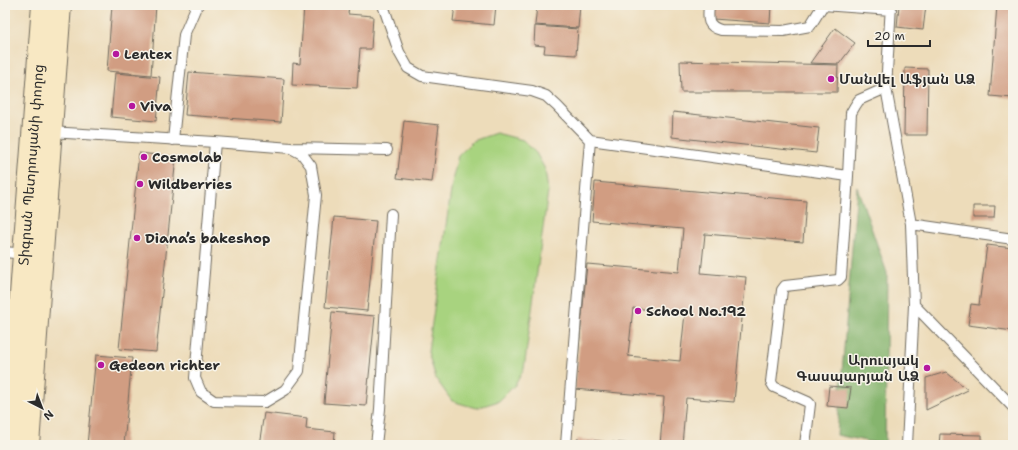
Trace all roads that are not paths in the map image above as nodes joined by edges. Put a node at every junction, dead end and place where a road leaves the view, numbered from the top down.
1 (43, 5) edge
2 (60, 5) edge
3 (198, 5) edge
4 (383, 5) edge
5 (709, 5) edge
6 (891, 7) edge
7 (886, 88) junction
8 (42, 131) junction
9 (173, 140) junction
10 (590, 140) junction
11 (215, 142) junction
12 (291, 148) junction
13 (387, 150) dead end
14 (848, 176) junction
15 (391, 214) dead end
16 (912, 224) junction
17 (1013, 239) edge
18 (14, 253) edge
19 (914, 305) junction
20 (1013, 408) edge
21 (10, 445) edge
22 (28, 445) edge
23 (376, 445) edge
24 (566, 445) edge
25 (805, 445) edge
26 (907, 445) edge

1 - 8 main road, Տիգրան Պետրոսյանի փողոց
2 - 8 main road, Տիգրան Պետրոսյանի փողոց
3 - 9 lane
4 - 10 lane
5 - 6 lane
6 - 7 lane
7 - 14 lane
7 - 16 lane
8 - 9 lane
8 - 18 main road, Տիգրան Պետրոսյանի փողոց
8 - 22 main road, Տիգրան Պետրոսյանի փողոց
9 - 11 lane
10 - 14 lane
10 - 24 lane
11 - 12 lane
11 - 12 lane
12 - 13 lane
14 - 25 lane
15 - 23 lane
16 - 17 lane
16 - 19 lane
18 - 21 main road, Տիգրան Պետրոսյանի փողոց
19 - 20 lane
19 - 26 lane

